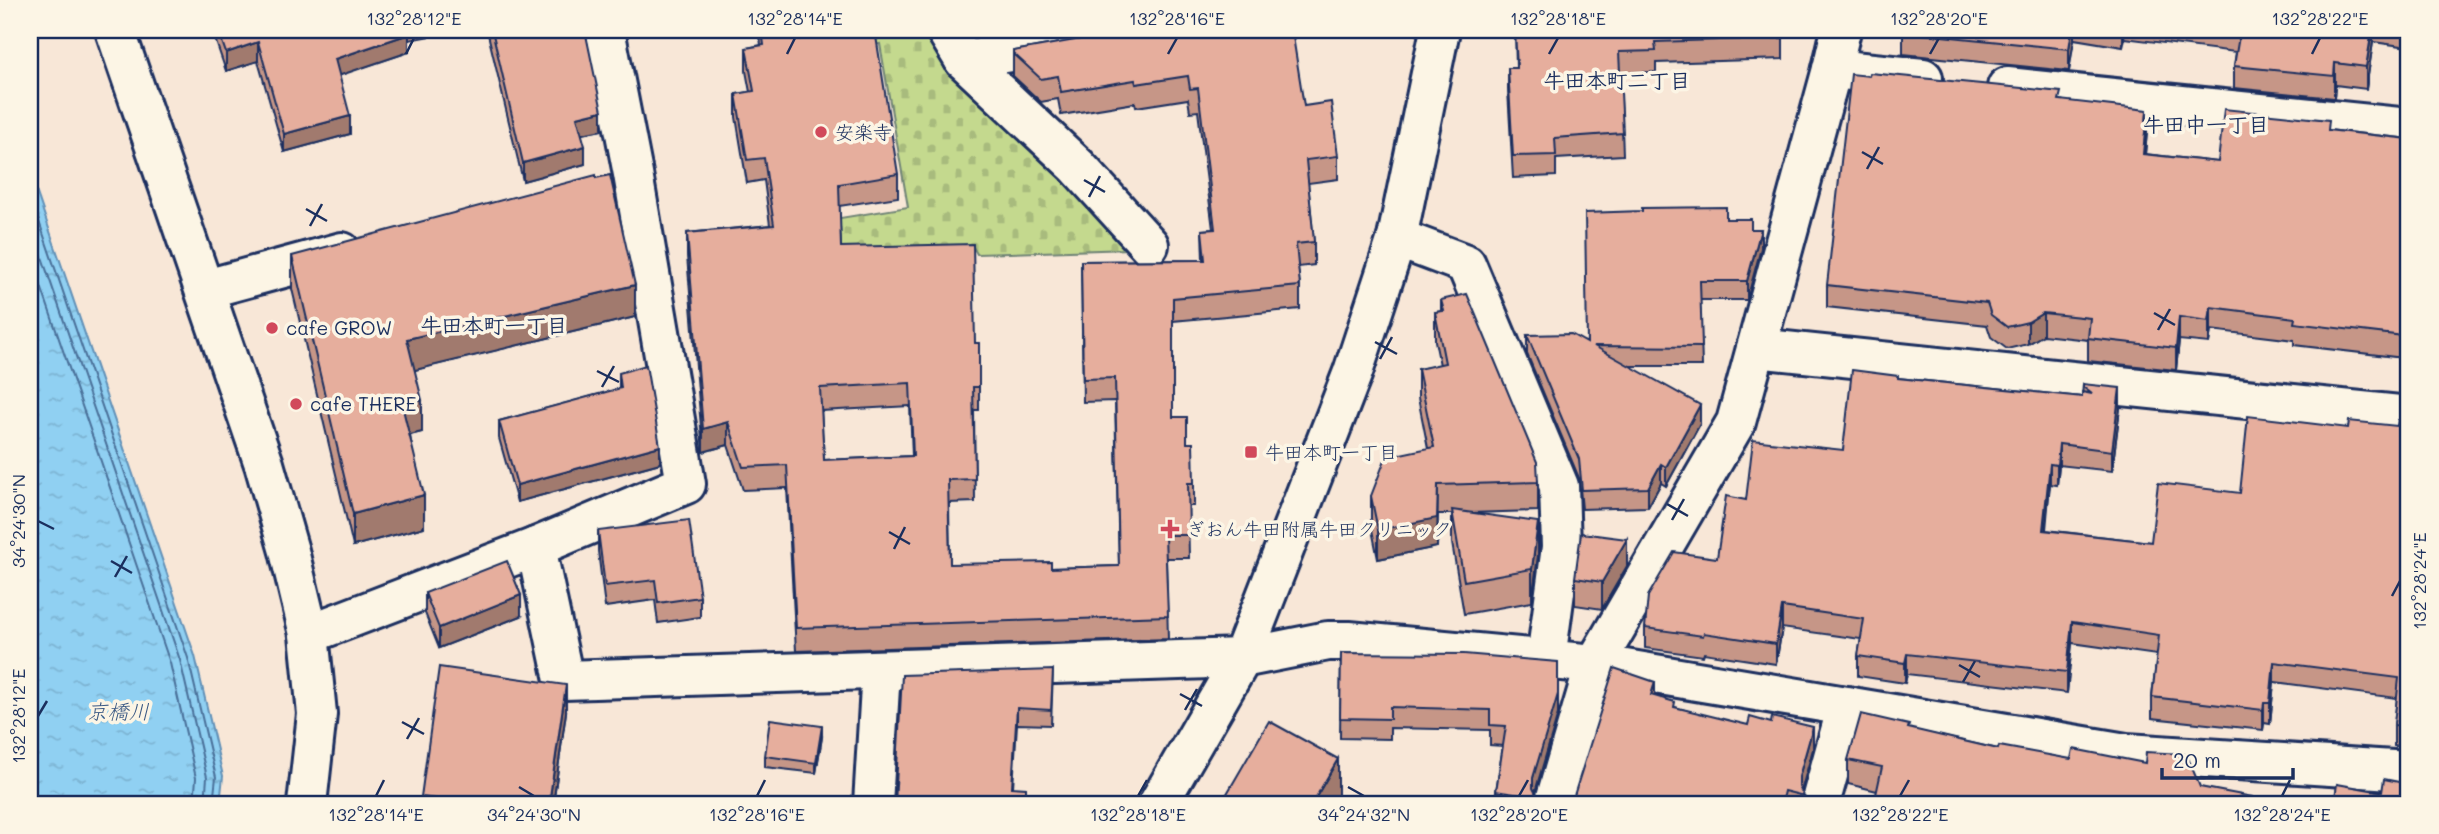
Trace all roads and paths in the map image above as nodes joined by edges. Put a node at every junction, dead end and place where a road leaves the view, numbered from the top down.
1 (116, 30) edge
2 (605, 30) edge
3 (1139, 30) edge
4 (1440, 30) edge
5 (1841, 30) edge
6 (955, 45) edge
7 (1832, 69) junction
8 (2409, 128) edge
9 (1397, 237) junction
10 (379, 243) edge
11 (1149, 245) dead end
12 (206, 289) junction
13 (1756, 348) junction
14 (2409, 416) edge
15 (536, 547) junction
16 (309, 634) junction
17 (1242, 658) junction
18 (1546, 659) junction
19 (1595, 664) junction
20 (881, 670) junction
21 (1847, 706) junction
22 (2409, 771) edge
23 (307, 804) edge
24 (873, 804) edge
25 (1158, 804) edge
26 (1554, 804) edge
27 (1820, 804) edge

1 - 12 street
2 - 15 street
3 - 6 street
4 - 9 street
5 - 7 street
6 - 11 street
7 - 8 street
7 - 13 street
9 - 17 street
9 - 18 street
10 - 12 street
12 - 16 street
13 - 14 street
13 - 19 street
15 - 16 street
15 - 20 street
16 - 23 street
17 - 18 street
17 - 20 street
17 - 25 street
18 - 19 street
19 - 21 street
19 - 26 street
20 - 24 street
21 - 22 street
21 - 27 street

